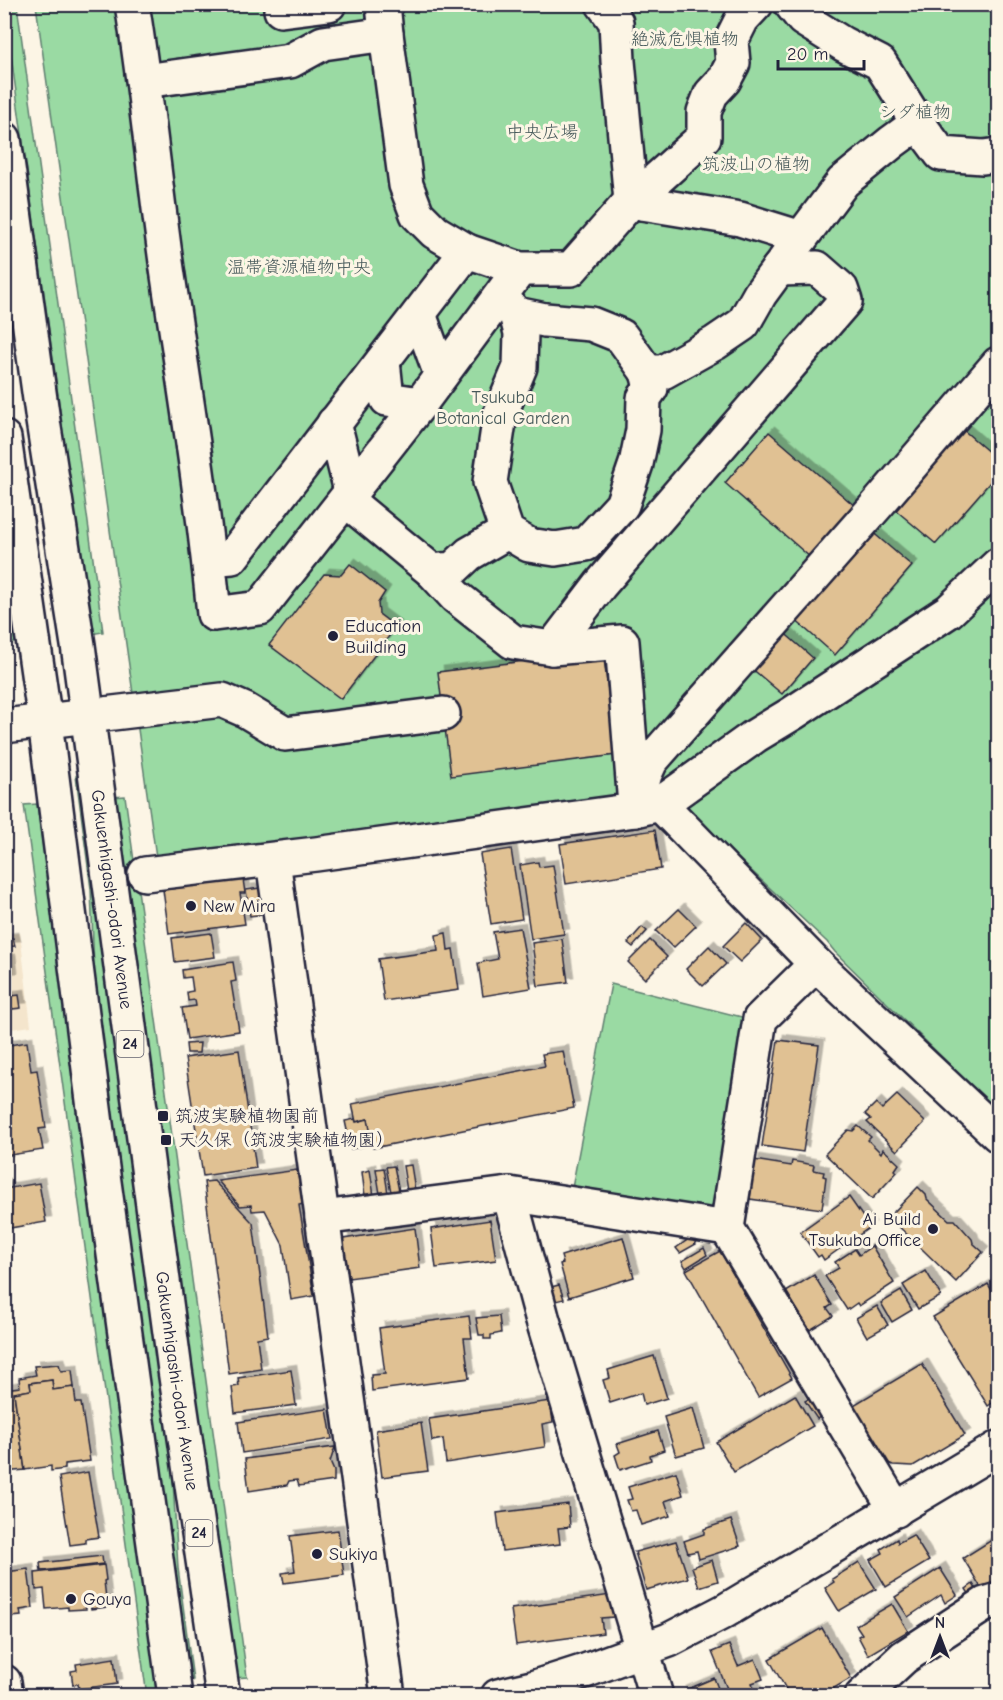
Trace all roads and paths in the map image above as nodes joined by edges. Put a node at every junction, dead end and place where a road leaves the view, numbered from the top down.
1 (132, 4) edge
2 (329, 4) edge
3 (603, 4) edge
4 (756, 4) edge
5 (791, 4) edge
6 (281, 10) dead end
7 (384, 19) edge
8 (144, 81) junction
9 (918, 123) junction
10 (4, 139) edge
11 (999, 155) edge
12 (637, 202) junction
13 (801, 238) junction
14 (467, 251) junction
15 (520, 269) junction
16 (778, 269) junction
17 (508, 305) junction
18 (419, 314) junction
19 (383, 361) junction
20 (999, 364) edge
21 (441, 375) junction
22 (654, 377) junction
23 (420, 404) junction
24 (334, 423) junction
25 (4, 438) edge
26 (349, 495) junction
27 (507, 532) junction
28 (209, 559) junction
29 (999, 565) edge
30 (432, 571) junction
31 (552, 648) junction
32 (443, 714) dead end
33 (86, 718) junction
34 (45, 722) junction
35 (4, 726) edge
36 (648, 807) junction
37 (273, 860) junction
38 (145, 874) dead end
39 (816, 964) junction
40 (999, 1135) edge
41 (509, 1194) junction
42 (322, 1218) junction
43 (727, 1228) junction
44 (999, 1448) edge
45 (896, 1510) junction
46 (999, 1600) edge
47 (643, 1651) junction
48 (4, 1682) edge
49 (6, 1695) edge
50 (175, 1695) edge
51 (223, 1695) edge
52 (388, 1695) edge
53 (498, 1695) edge
54 (656, 1695) edge
55 (862, 1695) edge

1 - 8 street
2 - 6 street
3 - 12 street
4 - 12 street
5 - 9 street
7 - 8 street
7 - 14 street
8 - 28 street
9 - 11 street
9 - 13 street
10 - 33 street, Gakuenhigashi-odori Avenue / 24
12 - 13 street
12 - 15 street
13 - 16 street
14 - 15 street
14 - 18 street
15 - 17 street
16 - 22 street
16 - 31 street
17 - 21 street
17 - 22 street
17 - 27 street
18 - 19 street
18 - 21 street
19 - 23 street
19 - 24 street
20 - 36 street
21 - 23 street
22 - 27 street
23 - 26 street
24 - 26 street
24 - 28 street
25 - 34 street
26 - 28 street
26 - 30 street
27 - 30 street
29 - 36 street
30 - 31 street
31 - 36 street
32 - 33 street
33 - 34 street
33 - 51 street, Gakuenhigashi-odori Avenue / 24
34 - 35 street
34 - 50 street
36 - 37 street
36 - 39 street
37 - 38 street
37 - 42 street
39 - 40 street
39 - 43 street
41 - 42 street
41 - 43 street
41 - 47 street
42 - 52 street
43 - 45 street
44 - 45 street
45 - 47 street
46 - 55 street
47 - 53 street
47 - 54 street
48 - 49 street

